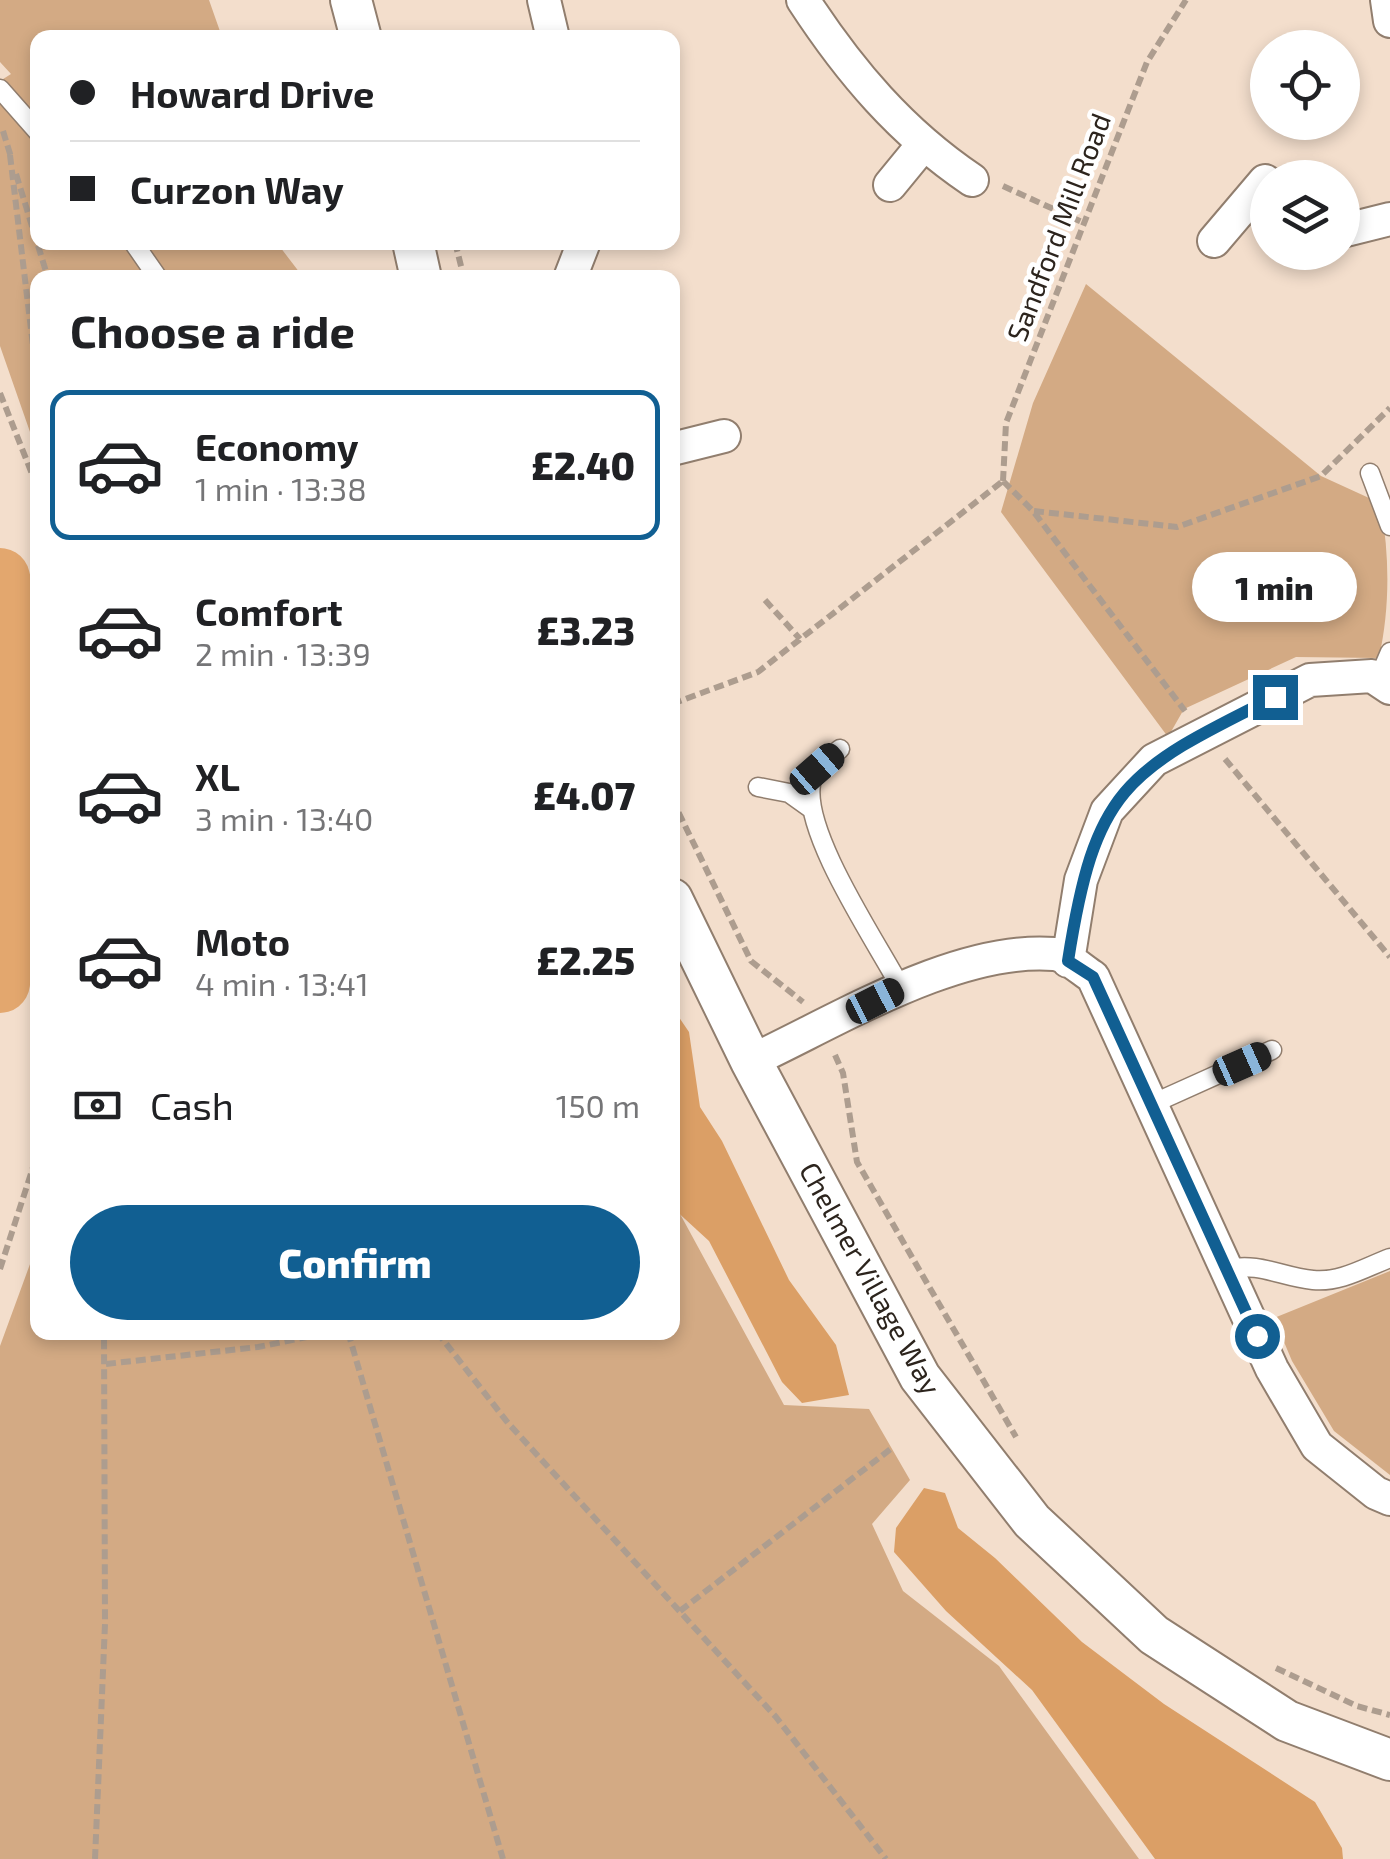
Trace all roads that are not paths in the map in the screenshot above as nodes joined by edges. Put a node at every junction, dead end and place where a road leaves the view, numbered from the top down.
1 (351, 0) edge
2 (544, 0) edge
3 (803, 0) edge
4 (1387, 0) edge
5 (1390, 20) edge
6 (359, 30) edge
7 (551, 30) edge
8 (0, 89) edge
9 (30, 123) edge
10 (922, 146) junction
11 (972, 180) road end
12 (890, 185) dead end
13 (1250, 199) edge
14 (1390, 219) edge
15 (1360, 226) edge
16 (1214, 241) dead end
17 (724, 436) dead end
18 (680, 447) edge
19 (1370, 473) dead end
20 (1390, 526) edge
21 (1386, 673) edge
22 (840, 749) dead end
23 (758, 787) dead end
24 (810, 808) junction
25 (680, 915) edge
26 (1068, 961) junction
27 (901, 988) junction
28 (1272, 1050) dead end
29 (751, 1061) junction
30 (1152, 1104) junction
31 (1390, 1258) edge
32 (1226, 1269) junction
33 (1390, 1498) edge
34 (1390, 1760) edge

1 - 6 street
2 - 7 street
3 - 10 street
4 - 5 street
8 - 9 lane
10 - 11 street
10 - 12 street
13 - 16 street
14 - 15 street
17 - 18 street
19 - 20 lane
21 - 26 street
22 - 24 lane
23 - 24 lane
24 - 27 lane
25 - 29 street, Chelmer Village Way
26 - 27 street
26 - 30 street
27 - 29 street
28 - 30 lane
29 - 34 street, Chelmer Village Way
30 - 32 street
31 - 32 lane
32 - 33 street

